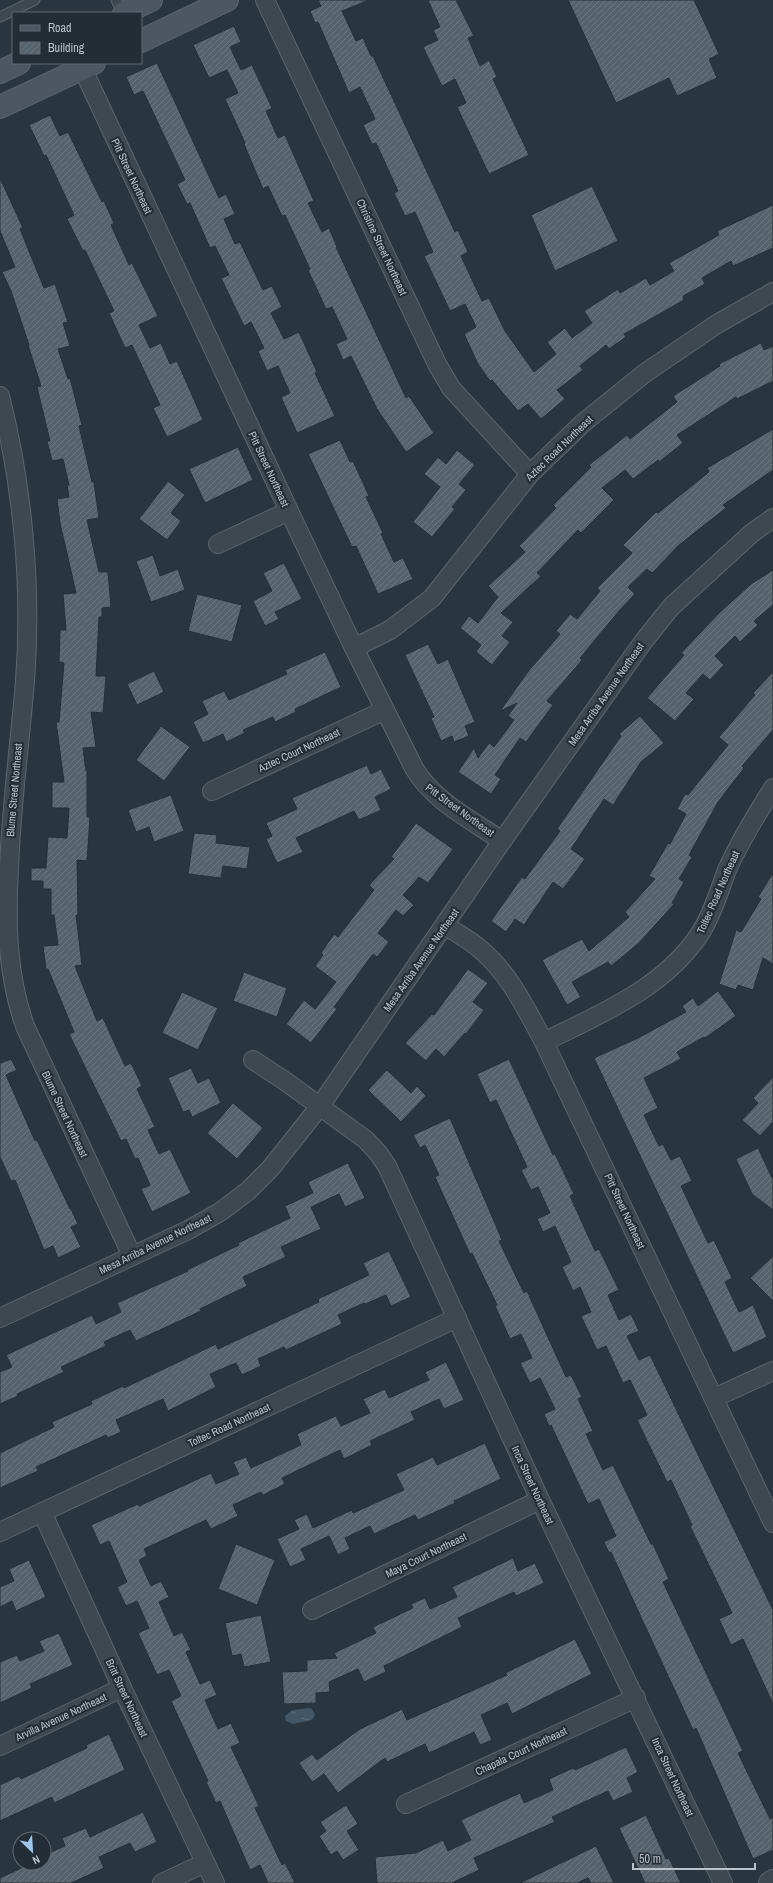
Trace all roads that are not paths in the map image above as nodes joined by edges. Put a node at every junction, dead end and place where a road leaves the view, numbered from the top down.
1 (35, 0) edge
2 (116, 0) edge
3 (151, 0) edge
4 (226, 0) edge
5 (265, 0) edge
6 (122, 12) edge
7 (125, 12) edge
8 (0, 17) edge
9 (142, 41) edge
10 (17, 64) edge
11 (85, 65) edge
12 (0, 72) edge
13 (0, 107) edge
14 (773, 292) edge
15 (0, 396) edge
16 (530, 474) junction
17 (289, 511) junction
18 (773, 518) edge
19 (218, 544) dead end
20 (354, 648) junction
21 (385, 710) junction
22 (773, 788) edge
23 (212, 791) dead end
24 (502, 841) junction
25 (445, 925) junction
26 (544, 1042) junction
27 (253, 1060) dead end
28 (320, 1106) junction
29 (132, 1256) junction
30 (0, 1318) edge
31 (457, 1318) junction
32 (773, 1371) edge
33 (714, 1398) junction
34 (540, 1500) junction
35 (42, 1512) junction
36 (773, 1523) edge
37 (0, 1532) edge
38 (312, 1610) dead end
39 (122, 1688) junction
40 (636, 1698) junction
41 (0, 1746) edge
42 (406, 1804) dead end
43 (205, 1863) junction
44 (773, 1881) edge
45 (162, 1883) edge
46 (215, 1883) edge
47 (724, 1883) edge
48 (770, 1883) edge

1 - 8 lane
2 - 6 lane
3 - 7 main road
4 - 9 main road
5 - 16 street, Christine Street Northeast
10 - 12 main road
11 - 13 main road
11 - 17 street, Pitt Street Northeast
14 - 16 street, Aztec Road Northeast
15 - 29 street, Blume Street Northeast
16 - 20 street, Aztec Road Northeast
17 - 19 street
17 - 20 street, Pitt Street Northeast
18 - 24 street, Mesa Arriba Avenue Northeast
20 - 21 street, Pitt Street Northeast
21 - 23 street, Aztec Court Northeast
21 - 24 street, Pitt Street Northeast
22 - 26 street, Toltec Road Northeast
24 - 25 street, Mesa Arriba Avenue Northeast
25 - 26 street, Pitt Street Northeast
25 - 28 street, Mesa Arriba Avenue Northeast
26 - 33 street, Pitt Street Northeast
27 - 28 street, Inca Street Northeast
28 - 29 street, Mesa Arriba Avenue Northeast
28 - 31 street, Inca Street Northeast
29 - 30 street, Mesa Arriba Avenue Northeast
31 - 34 street, Inca Street Northeast
31 - 35 street, Toltec Road Northeast
32 - 33 street
33 - 36 street, Pitt Street Northeast
34 - 38 street, Maya Court Northeast
34 - 40 street, Inca Street Northeast
35 - 37 street, Toltec Road Northeast
35 - 39 street, Britt Street Northeast
39 - 41 street, Arvilla Avenue Northeast
39 - 43 street, Britt Street Northeast
40 - 42 street, Chapala Court Northeast
40 - 47 street, Inca Street Northeast
43 - 45 street
43 - 46 street, Britt Street Northeast
44 - 48 street

